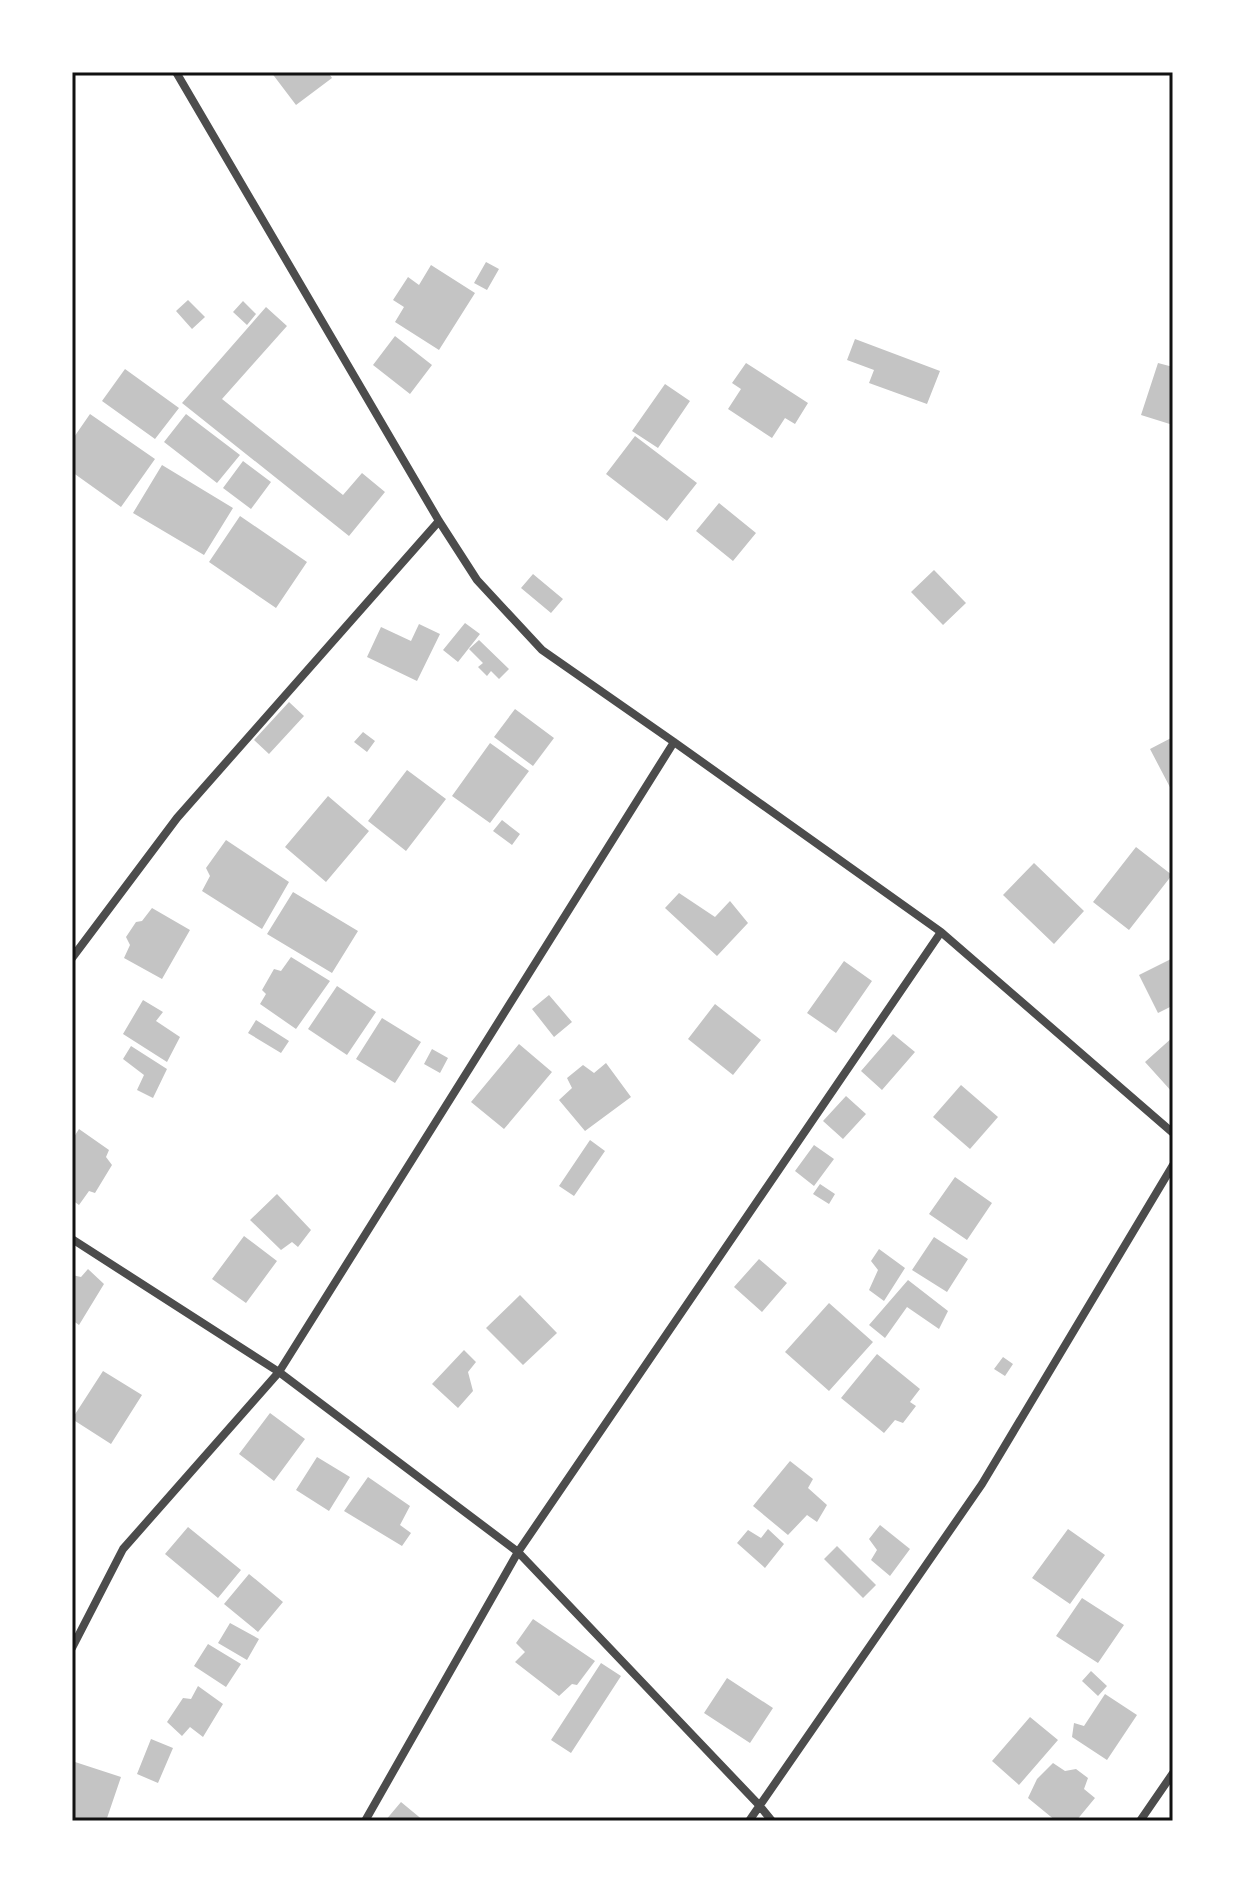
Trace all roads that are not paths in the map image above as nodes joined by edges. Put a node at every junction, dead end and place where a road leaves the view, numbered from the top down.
1 (176, 72) edge
2 (439, 521) junction
3 (674, 742) junction
4 (941, 932) junction
5 (72, 958) edge
6 (1173, 1133) edge
7 (1173, 1165) edge
8 (72, 1239) edge
9 (279, 1372) junction
10 (518, 1552) junction
11 (72, 1648) edge
12 (1173, 1773) edge
13 (759, 1805) junction
14 (365, 1821) edge
15 (749, 1821) edge
16 (772, 1821) edge
17 (1140, 1821) edge

1 - 2 street
2 - 3 street
2 - 5 street
3 - 4 street
3 - 9 street
4 - 6 street
4 - 10 street
7 - 13 street
8 - 9 street
9 - 10 street
9 - 11 street
10 - 13 street
10 - 14 street
12 - 17 street
13 - 15 street
13 - 16 street

